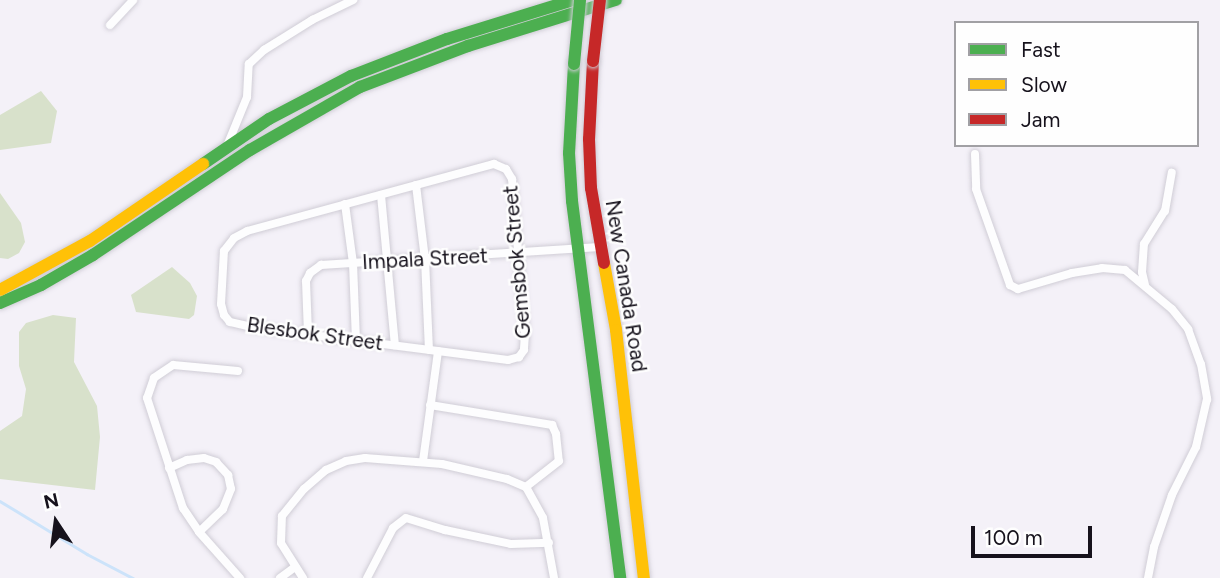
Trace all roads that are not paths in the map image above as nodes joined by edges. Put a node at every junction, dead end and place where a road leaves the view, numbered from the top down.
1 (133, 0) edge
2 (353, 0) edge
3 (573, 0) edge
4 (580, 0) edge
5 (600, 0) edge
6 (616, 0) edge
7 (110, 25) dead end
8 (227, 146) junction
9 (975, 154) dead end
10 (503, 167) joint
11 (1172, 173) dead end
12 (416, 185) junction
13 (381, 195) junction
14 (345, 204) junction
15 (603, 247) junction
16 (576, 251) junction
17 (520, 253) junction
18 (425, 259) junction
19 (388, 261) junction
20 (353, 263) junction
21 (1145, 285) junction
22 (0, 289) edge
23 (0, 303) edge
24 (308, 333) junction
25 (356, 340) junction
26 (395, 345) junction
27 (433, 350) junction
28 (519, 357) joint
29 (238, 371) dead end
30 (430, 405) junction
31 (423, 461) junction
32 (169, 468) junction
33 (526, 487) junction
34 (199, 532) junction
35 (549, 543) junction
36 (295, 568) junction
37 (240, 578) edge
38 (280, 578) edge
39 (303, 578) edge
40 (367, 578) edge
41 (554, 578) edge
42 (620, 578) edge
43 (643, 578) edge
44 (1149, 578) edge

1 - 7 street
2 - 8 street
3 - 8 main road
4 - 16 main road, New Canada Road, bridge
5 - 15 main road, New Canada Road, bridge
6 - 23 main road
8 - 22 main road
9 - 21 street
10 - 12 street, Blesbok Street
10 - 17 street, Gemsbok Street
11 - 21 street
12 - 13 street, Blesbok Street
12 - 18 street
13 - 14 street, Blesbok Street
13 - 19 street
14 - 20 street
14 - 24 street, Blesbok Street
15 - 16 street, Impala Street
15 - 43 main road, New Canada Road
16 - 17 street, Impala Street
16 - 42 main road, New Canada Road
17 - 18 street, Impala Street
17 - 28 street, Gemsbok Street
18 - 19 street, Impala Street
18 - 27 street
19 - 20 street, Impala Street
19 - 26 street
20 - 24 street, Impala Street
20 - 25 street
21 - 44 street
24 - 25 street, Blesbok Street
25 - 26 street, Blesbok Street
26 - 27 street, Blesbok Street
27 - 28 street, Blesbok Street
27 - 30 street
29 - 32 street
30 - 31 street
30 - 33 street
31 - 33 street
31 - 36 street
32 - 34 street
32 - 34 street
33 - 35 street
34 - 37 street
35 - 40 street
35 - 41 street
36 - 38 street
36 - 39 street

